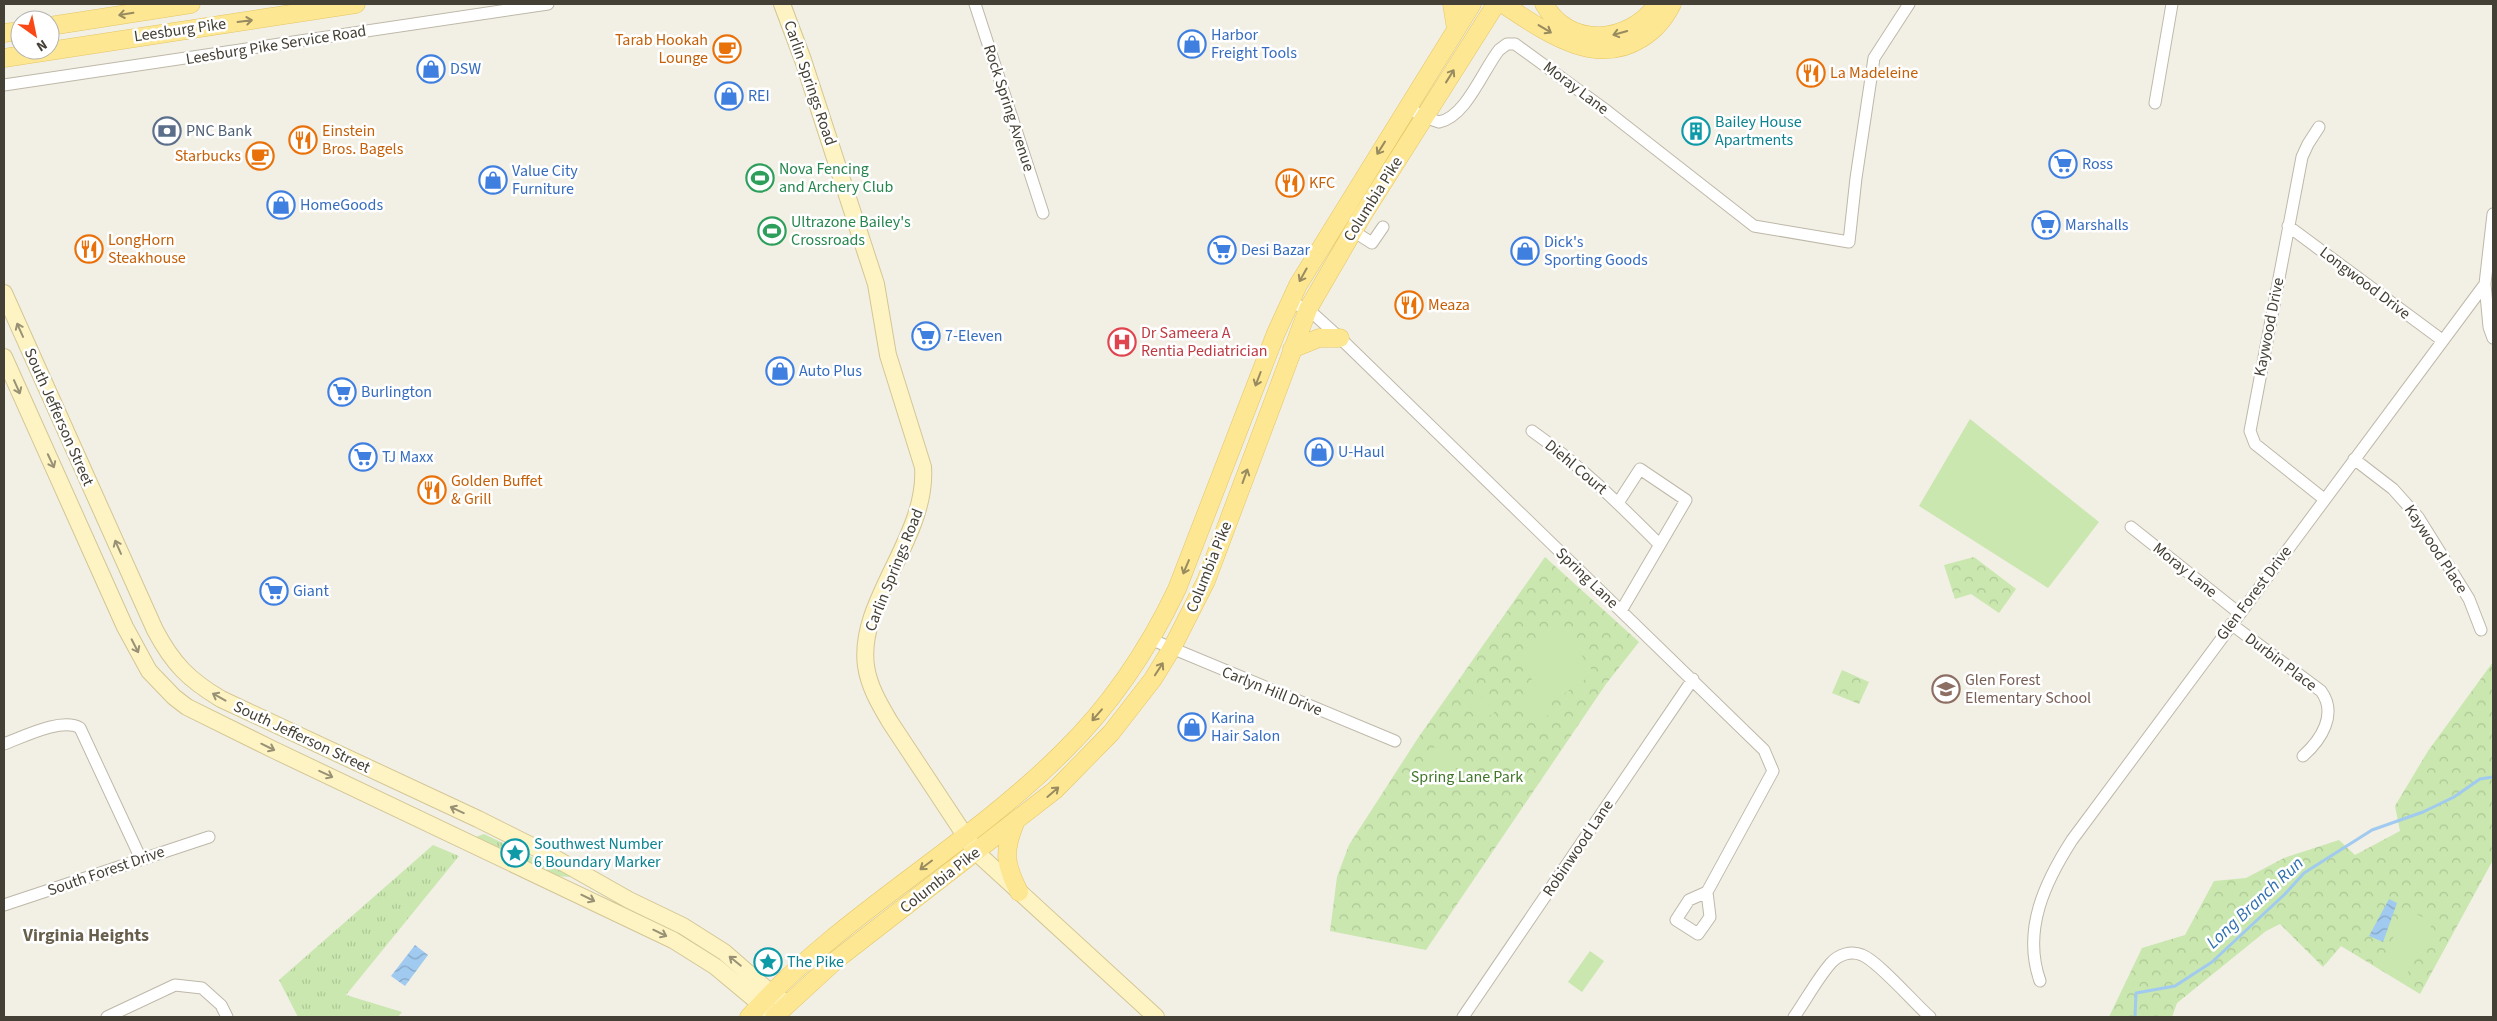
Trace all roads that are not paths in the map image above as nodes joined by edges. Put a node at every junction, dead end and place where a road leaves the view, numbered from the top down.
1 (191, 4) edge
2 (356, 4) edge
3 (548, 4) edge
4 (782, 4) edge
5 (975, 4) edge
6 (1452, 4) edge
7 (1472, 4) edge
8 (1496, 4) edge
9 (1503, 4) edge
10 (1544, 4) edge
11 (1657, 4) edge
12 (1672, 4) edge
13 (1909, 4) edge
14 (2172, 4) edge
15 (60, 24) edge
16 (1456, 28) junction
17 (4, 58) edge
18 (4, 85) edge
19 (2155, 104) dead end
20 (1407, 107) junction
21 (1424, 117) junction
22 (2320, 127) dead end
23 (1043, 213) dead end
24 (2493, 214) edge
25 (2288, 226) junction
26 (1383, 227) dead end
27 (1353, 231) junction
28 (2485, 284) junction
29 (4, 293) edge
30 (1289, 302) junction
31 (1308, 309) junction
32 (1340, 338) junction
33 (2493, 338) edge
34 (2442, 340) junction
35 (1292, 348) junction
36 (4, 357) edge
37 (1532, 432) dead end
38 (2354, 459) junction
39 (2324, 499) junction
40 (1618, 503) junction
41 (2131, 527) dead end
42 (1659, 544) junction
43 (1621, 611) junction
44 (2239, 613) junction
45 (2230, 624) junction
46 (2481, 630) dead end
47 (1150, 639) junction
48 (1172, 648) junction
49 (1693, 679) junction
50 (1395, 741) dead end
51 (4, 744) edge
52 (2303, 756) dead end
53 (1015, 822) junction
54 (964, 835) junction
55 (209, 837) dead end
56 (976, 852) junction
57 (141, 859) junction
58 (1019, 892) junction
59 (1707, 892) dead end
60 (4, 905) edge
61 (2040, 981) dead end
62 (766, 999) junction
63 (788, 1004) junction
64 (107, 1017) edge
65 (227, 1017) edge
66 (749, 1017) edge
67 (775, 1017) edge
68 (1156, 1017) edge
69 (1463, 1017) edge
70 (1794, 1017) edge
71 (1930, 1017) edge

1 -> 15 main road, Leesburg Pike
17 -> 2 main road, Leesburg Pike
3 - 18 street, Leesburg Pike Service Road
4 - 54 street, Carlin Springs Road
5 - 23 street, Rock Spring Avenue
6 - 16 main road
7 - 16 main road, Columbia Pike
21 -> 8 main road, Columbia Pike
9 -> 12 main road
11 -> 10 main road
13 - 21 street, Moray Lane
14 - 19 street
16 - 20 main road, Columbia Pike
20 - 21 street, Moray Lane
20 -> 30 main road, Columbia Pike
21 - 27 main road, Columbia Pike
22 - 25 street, Kaywood Drive
24 - 28 street
25 - 34 street, Longwood Drive
25 - 39 street, Kaywood Drive
26 - 27 street
27 - 31 main road, Columbia Pike
28 - 33 street
28 - 34 street, Glen Forest Drive
62 -> 29 street, South Jefferson Street
30 - 31 street, Spring Lane
30 -> 47 main road, Columbia Pike
31 - 32 street, Spring Lane
31 - 35 main road, Columbia Pike
32 - 35 main road
32 - 43 street, Spring Lane
34 - 38 street, Glen Forest Drive
48 -> 35 main road, Columbia Pike
36 -> 62 street, South Jefferson Street
37 - 40 street, Diehl Court
38 - 39 street, Glen Forest Drive
38 - 46 street, Kaywood Place
39 - 44 street, Glen Forest Drive
40 - 42 street, Diehl Court
40 - 42 street, Diehl Court
41 - 44 street, Moray Lane
42 - 43 street, Diehl Court
43 - 49 street, Spring Lane
44 - 45 street, Glen Forest Drive
45 - 52 street, Durbin Place
45 - 61 street, Glen Forest Drive
47 - 48 street, Carlyn Hill Drive
47 -> 54 main road, Columbia Pike
48 - 50 street, Carlyn Hill Drive
53 -> 48 main road, Columbia Pike
49 - 59 street, Spring Lane
49 - 69 street, Robinwood Lane
51 - 57 street
53 - 56 main road, Columbia Pike
53 - 58 main road
54 - 56 street, Carlin Springs Road
54 -> 62 main road, Columbia Pike
55 - 57 street, South Forest Drive
56 - 58 street, Carlin Springs Road
56 - 63 main road, Columbia Pike
57 - 60 street, South Forest Drive
58 - 68 street, Carlin Springs Road
62 - 63 street, South Jefferson Street
62 - 66 main road, Columbia Pike
62 - 67 street, South Jefferson Street
63 - 67 main road, Columbia Pike
64 - 65 street
70 - 71 street

